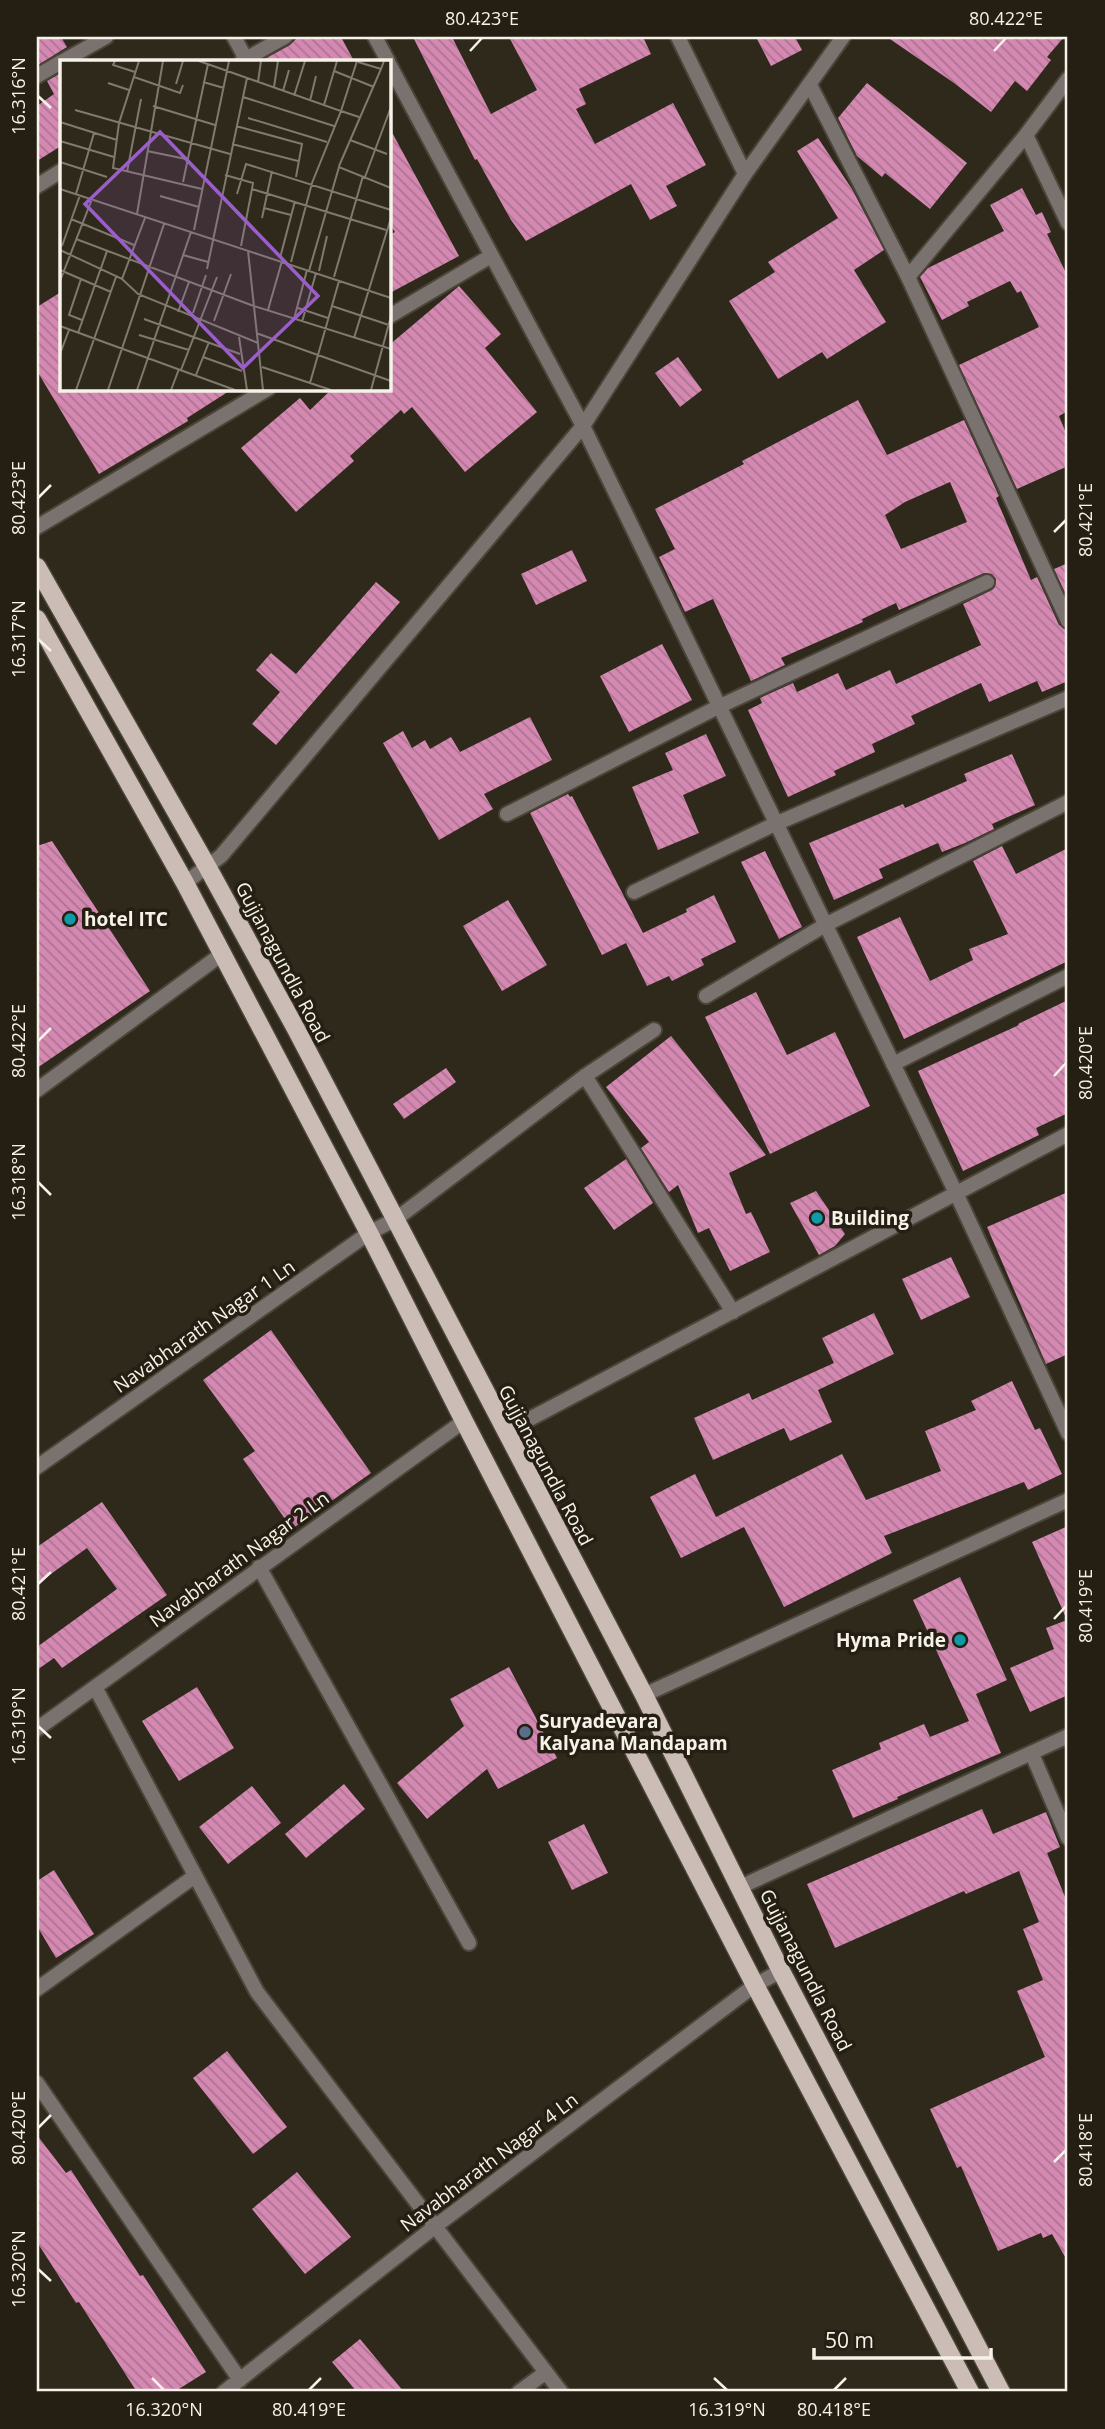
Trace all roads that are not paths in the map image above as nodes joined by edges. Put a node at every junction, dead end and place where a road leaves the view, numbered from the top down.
1 (106, 37) edge
2 (234, 37) edge
3 (285, 37) edge
4 (375, 37) edge
5 (678, 37) edge
6 (843, 37) edge
7 (66, 60) edge
8 (244, 60) edge
9 (387, 60) edge
10 (60, 63) edge
11 (390, 66) edge
12 (37, 76) edge
13 (1068, 79) edge
14 (810, 85) junction
15 (1026, 135) junction
16 (60, 172) edge
17 (745, 174) junction
18 (37, 186) edge
19 (1068, 223) edge
20 (491, 256) junction
21 (908, 277) junction
22 (390, 316) edge
23 (266, 390) edge
24 (583, 426) junction
25 (37, 527) edge
26 (37, 567) edge
27 (987, 582) dead end
28 (37, 620) edge
29 (1068, 621) edge
30 (1068, 698) edge
31 (719, 707) junction
32 (1068, 802) edge
33 (507, 814) dead end
34 (775, 824) junction
35 (208, 868) junction
36 (185, 883) junction
37 (634, 892) dead end
38 (827, 924) junction
39 (222, 954) junction
40 (1068, 976) edge
41 (706, 996) dead end
42 (654, 1030) dead end
43 (893, 1064) junction
44 (585, 1076) junction
45 (37, 1090) edge
46 (1068, 1133) edge
47 (956, 1193) junction
48 (396, 1219) junction
49 (369, 1233) junction
50 (733, 1312) junction
51 (464, 1421) junction
52 (505, 1432) junction
53 (1068, 1433) edge
54 (37, 1467) edge
55 (1068, 1500) edge
56 (258, 1567) junction
57 (95, 1687) junction
58 (644, 1695) junction
59 (37, 1729) edge
60 (1068, 1735) edge
61 (1032, 1754) junction
62 (1068, 1838) edge
63 (195, 1876) junction
64 (740, 1887) junction
65 (469, 1943) dead end
66 (781, 1970) junction
67 (755, 1985) junction
68 (37, 1989) edge
69 (37, 2082) edge
70 (437, 2225) junction
71 (545, 2372) junction
72 (240, 2380) junction
73 (224, 2392) edge
74 (519, 2392) edge
75 (561, 2392) edge
76 (970, 2392) edge
77 (1001, 2392) edge

1 - 7 street
2 - 8 street
3 - 8 street
4 - 9 street
5 - 17 street
6 - 14 street
10 - 12 street
11 - 20 street
13 - 15 street
14 - 17 street
14 - 21 street
15 - 19 street
15 - 21 street
16 - 18 street
17 - 24 street
20 - 22 street
20 - 24 street
21 - 29 street
23 - 25 street
24 - 31 street
24 - 35 street
26 - 35 main road, Gujjanagundla Road
27 - 31 street
28 - 36 main road
30 - 34 street
31 - 33 street
31 - 34 street
32 - 38 street
34 - 37 street
34 - 38 street
35 - 36 street
35 - 48 main road, Gujjanagundla Road
36 - 39 main road
38 - 41 street
38 - 43 street
39 - 45 street
39 - 49 main road
40 - 43 street
42 - 44 street, Navabharath Nagar 1 Ln
43 - 47 street
44 - 48 street, Navabharath Nagar 1 Ln
44 - 50 street
46 - 47 street
47 - 50 street
47 - 53 street
48 - 49 street, Navabharath Nagar 1 Ln
48 - 52 main road, Gujjanagundla Road
49 - 51 main road
49 - 54 street, Navabharath Nagar 1 Ln
50 - 52 street
51 - 56 street, Navabharath Nagar 2 Ln
51 - 67 main road
52 - 58 main road, Gujjanagundla Road
55 - 58 street
56 - 57 street, Navabharath Nagar 2 Ln
56 - 65 street
57 - 59 street, Navabharath Nagar 2 Ln
57 - 63 street
58 - 64 main road, Gujjanagundla Road
60 - 61 street
61 - 62 street
61 - 64 street
63 - 68 street
63 - 70 street
64 - 66 main road, Gujjanagundla Road
66 - 67 street, Navabharath Nagar 4 Ln
66 - 77 main road, Gujjanagundla Road
67 - 70 street, Navabharath Nagar 4 Ln
67 - 76 main road
69 - 72 street
70 - 71 street
70 - 72 street, Navabharath Nagar 4 Ln
71 - 74 street
71 - 75 street
72 - 73 street, Navabharath Nagar 4 Ln

